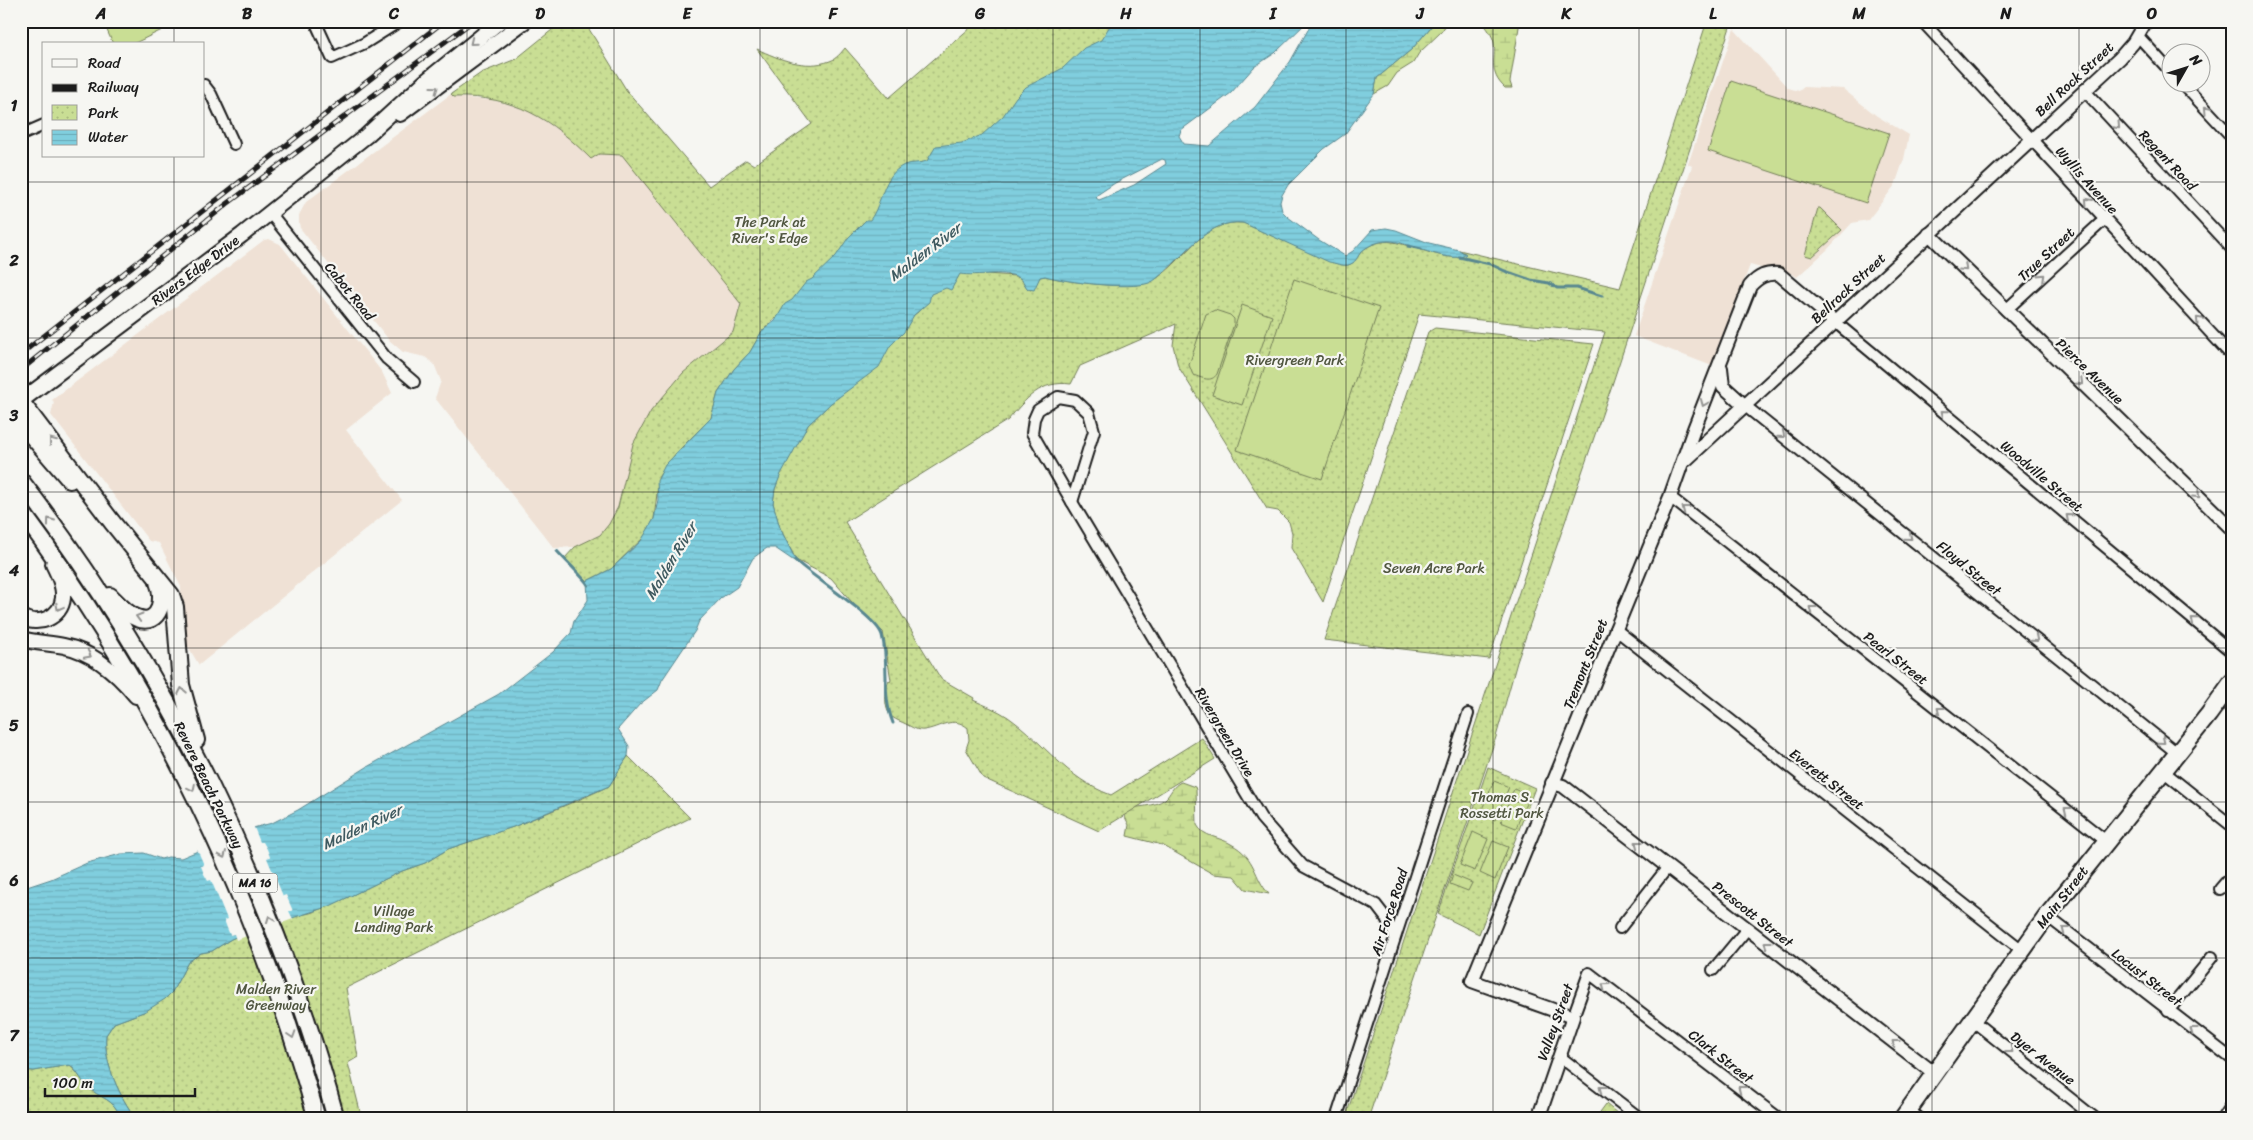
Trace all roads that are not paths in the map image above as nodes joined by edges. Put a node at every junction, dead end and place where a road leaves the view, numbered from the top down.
1 (315, 21) edge
2 (400, 21) edge
3 (500, 21) edge
4 (525, 21) edge
5 (1922, 21) edge
6 (2146, 21) edge
7 (2138, 36) junction
8 (2160, 60) edge
9 (205, 86) edge
10 (2084, 90) junction
11 (2190, 92) edge
12 (42, 125) edge
13 (21, 134) edge
14 (366, 136) junction
15 (2034, 136) junction
16 (2232, 137) edge
17 (234, 144) dead end
18 (270, 213) junction
19 (2104, 219) junction
20 (1929, 234) junction
21 (2232, 249) edge
22 (2006, 310) junction
23 (1834, 321) junction
24 (2232, 356) edge
25 (1723, 358) junction
26 (414, 382) dead end
27 (21, 401) edge
28 (1744, 405) junction
29 (21, 423) edge
30 (1682, 466) junction
31 (21, 481) edge
32 (1670, 497) junction
33 (1072, 502) junction
34 (23, 514) edge
35 (112, 522) junction
36 (2232, 529) edge
37 (78, 560) junction
38 (152, 572) junction
39 (21, 617) edge
40 (1615, 629) junction
41 (21, 638) edge
42 (2232, 652) edge
43 (2232, 682) edge
44 (1468, 714) dead end
45 (169, 744) junction
46 (2177, 753) junction
47 (2163, 771) junction
48 (1552, 783) junction
49 (219, 803) junction
50 (2232, 826) edge
51 (2106, 841) junction
52 (1668, 867) junction
53 (2232, 875) edge
54 (2220, 889) dead end
55 (2047, 916) junction
56 (1620, 928) dead end
57 (1746, 929) junction
58 (1395, 936) junction
59 (2022, 950) junction
60 (2212, 957) dead end
61 (1713, 970) dead end
62 (2168, 1011) junction
63 (1645, 1014) joint
64 (1573, 1017) junction
65 (1972, 1020) junction
66 (1559, 1056) junction
67 (2232, 1059) edge
68 (323, 1073) junction
69 (1934, 1073) junction
70 (308, 1085) junction
71 (2232, 1105) edge
72 (1910, 1116) edge
73 (312, 1119) edge
74 (317, 1119) edge
75 (336, 1119) edge
76 (340, 1119) edge
77 (1336, 1119) edge
78 (1538, 1119) edge
79 (1641, 1119) edge
80 (1780, 1119) edge
81 (2096, 1119) edge
82 (2223, 1119) edge

1 - 2 street
3 -> 14 main road, Rivers Edge Drive
14 -> 4 main road, Rivers Edge Drive
5 - 15 street, Wyllis Avenue
6 - 7 street, Bell Rock Street
7 - 8 street
7 - 10 street, Bell Rock Street
9 - 17 street
10 - 15 street, Bell Rock Street
10 -> 21 street, Regent Road
16 -> 11 street
12 - 13 street
14 - 18 main road, Rivers Edge Drive
19 -> 15 street, Wyllis Avenue
15 - 20 street, Bellrock Street
18 - 26 street, Cabot Road
18 - 27 main road, Rivers Edge Drive
22 -> 19 street, True Street
24 -> 19 street, Wyllis Avenue
20 -> 22 street, Pierce Avenue
20 - 23 street, Bellrock Street
22 -> 36 street, Pierce Avenue
23 - 25 street, Tremont Street
23 - 28 street, Bellrock Street
42 -> 23 street, Woodville Street
25 - 28 street, Tremont Street
25 -> 30 street, Tremont Street
35 -> 27 main road
28 - 30 street, Bellrock Street
28 -> 46 street, Floyd Street
29 - 35 main road
30 - 32 street, Tremont Street
37 -> 31 main road, Revere Beach Parkway / MA 16
32 - 40 street, Tremont Street
51 -> 32 street, Pearl Street
33 - 33 street, Rivergreen Drive
33 - 58 street, Rivergreen Drive
34 -> 39 main road
34 - 45 main road, Revere Beach Parkway / MA 16
35 - 38 main road
38 -> 37 main road
37 - 49 main road, Revere Beach Parkway / MA 16
49 -> 38 main road
40 - 48 street, Tremont Street
40 - 59 street, Everett Street
41 -> 45 main road
43 - 46 main road, Main Street
44 - 58 street, Air Force Road
45 -> 70 main road, Revere Beach Parkway / MA 16
46 - 47 main road, Main Street
47 - 50 street
47 - 51 main road, Main Street
52 -> 48 street, Prescott Street
48 - 64 street, Tremont Street
68 -> 49 main road, Revere Beach Parkway / MA 16
51 - 55 main road, Main Street
52 - 56 street
52 - 57 street, Prescott Street
53 - 54 street
55 - 59 main road, Main Street
62 -> 55 street, Locust Street
57 - 61 street
69 -> 57 street, Prescott Street
58 - 77 street, Air Force Road
59 - 65 main road, Main Street
60 - 62 street
67 -> 62 street, Locust Street
63 -> 64 street, Valley Street
80 -> 63 street, Clark Street
64 - 66 street, Valley Street
65 - 69 main road, Main Street
65 -> 81 street, Dyer Avenue
66 - 78 street, Valley Street
79 -> 66 street
68 - 75 main road, Revere Beach Parkway / MA 16
68 - 76 main road
69 - 72 main road, Main Street
70 - 73 main road
70 - 74 main road, Revere Beach Parkway / MA 16
71 - 82 street

